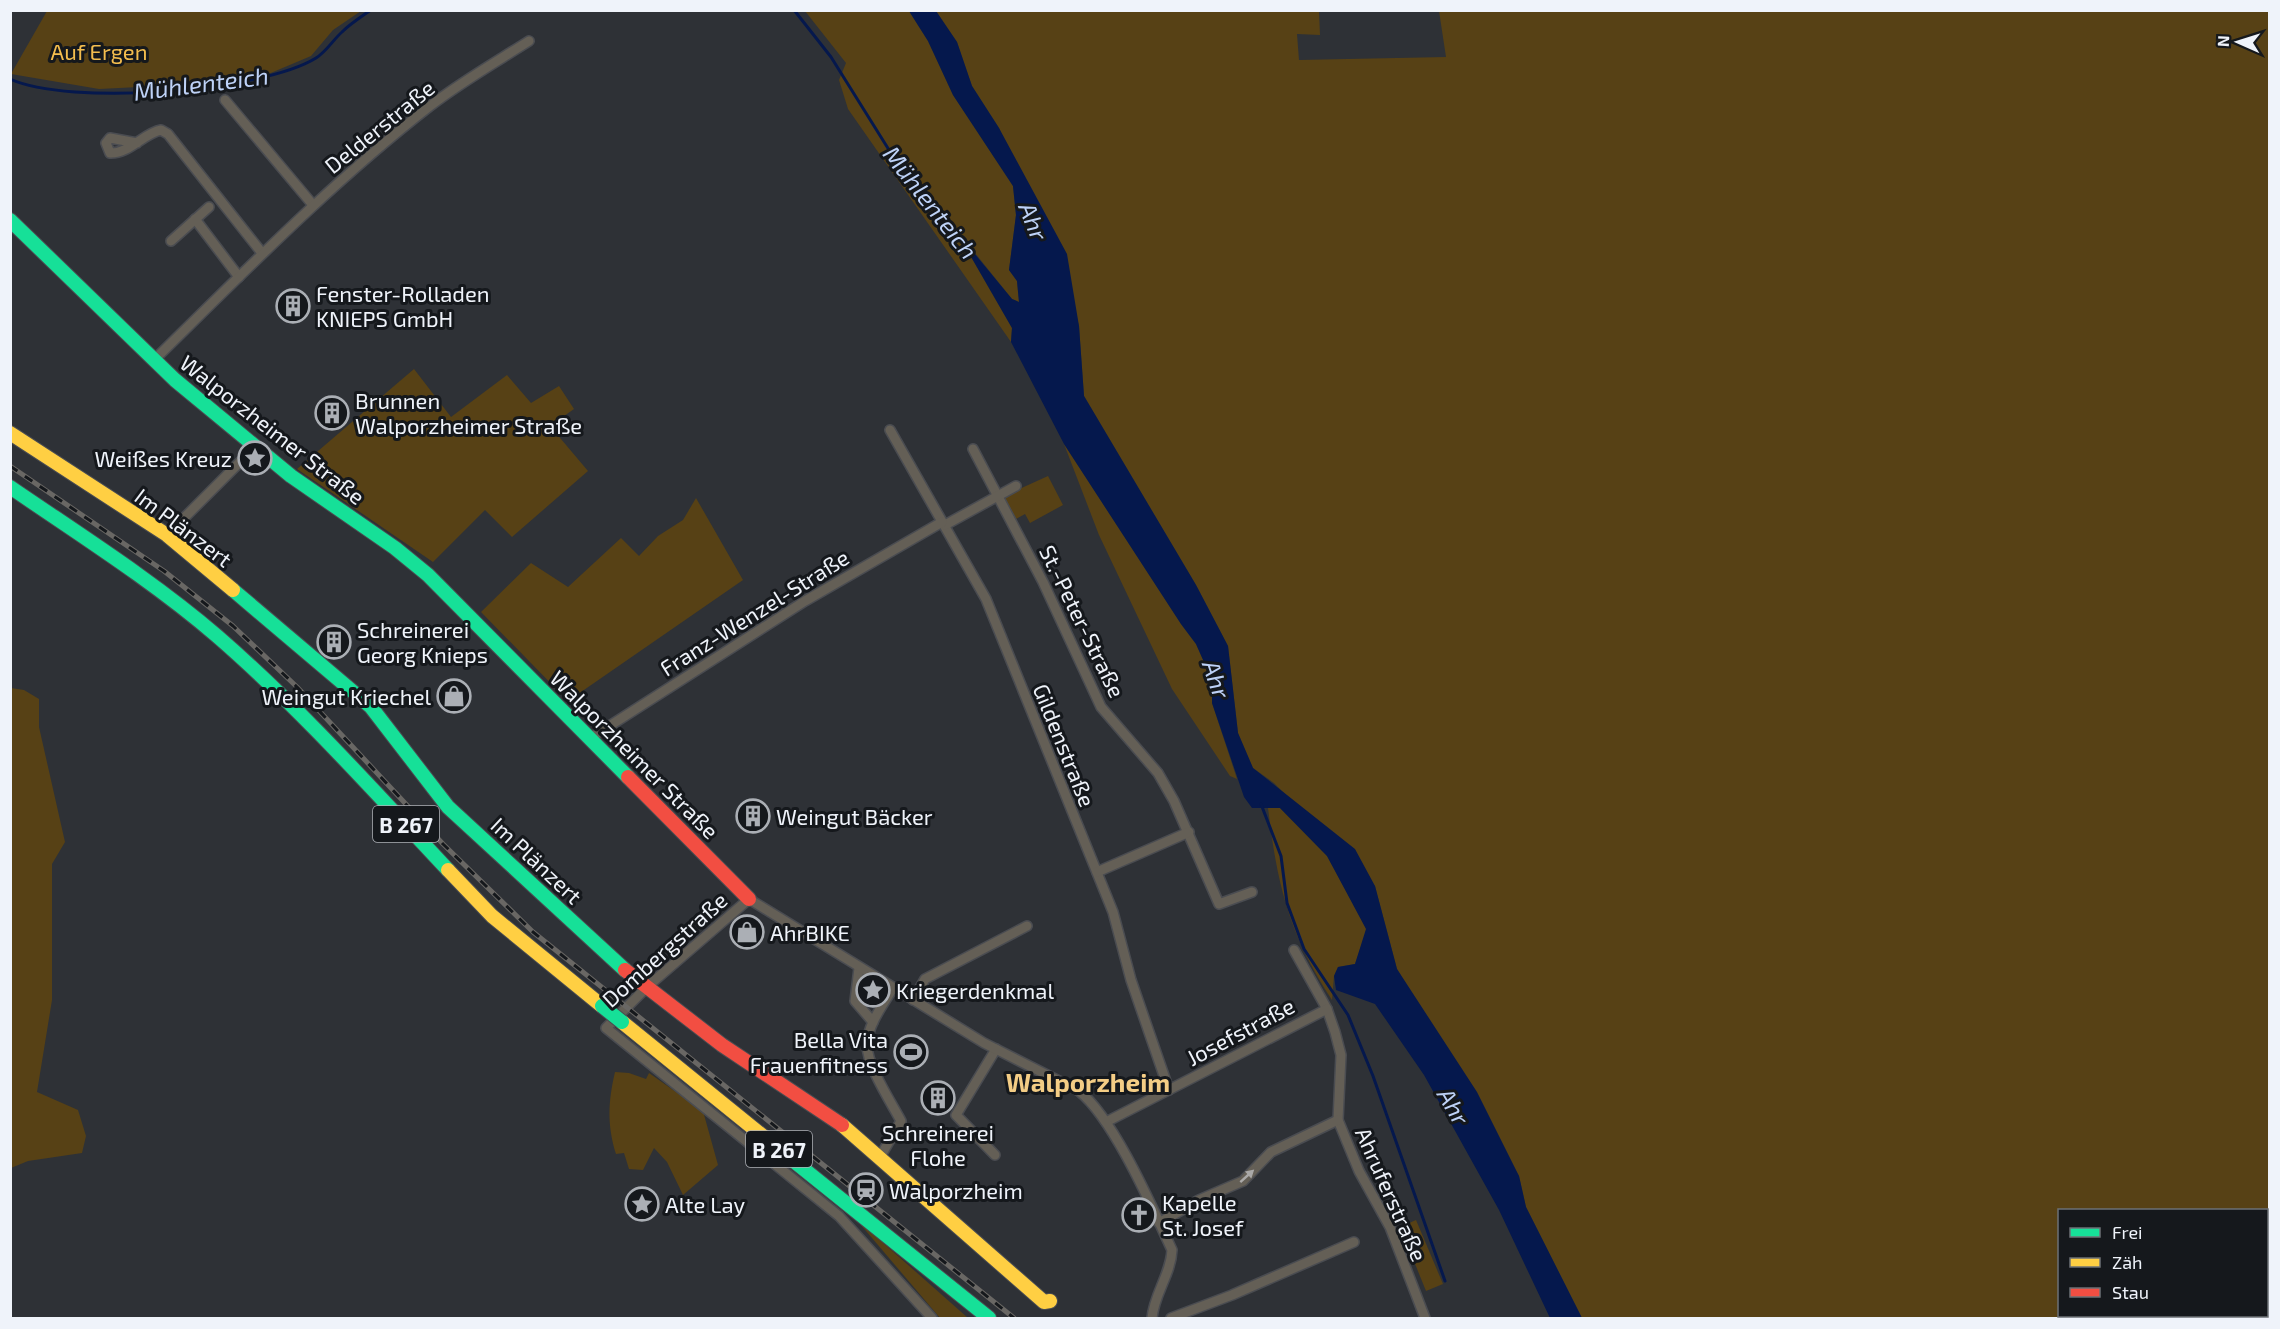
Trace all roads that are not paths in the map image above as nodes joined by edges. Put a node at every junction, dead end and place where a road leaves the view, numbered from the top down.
1 (529, 40) dead end
2 (225, 100) dead end
3 (137, 143) dead end
4 (313, 205) junction
5 (209, 207) dead end
6 (195, 219) junction
7 (14, 228) edge
8 (171, 241) dead end
9 (262, 253) junction
10 (239, 277) junction
11 (154, 360) junction
12 (890, 430) dead end
13 (10, 433) edge
14 (255, 447) junction
15 (973, 449) dead end
16 (1016, 486) dead end
17 (10, 487) edge
18 (997, 496) junction
19 (944, 524) junction
20 (167, 535) junction
21 (589, 739) junction
22 (1189, 832) junction
23 (1097, 872) junction
24 (1252, 892) dead end
25 (749, 899) junction
26 (1027, 926) dead end
27 (1294, 950) dead end
28 (859, 968) junction
29 (648, 986) junction
30 (893, 988) junction
31 (913, 1000) junction
32 (1324, 1010) junction
33 (873, 1022) junction
34 (996, 1049) junction
35 (1169, 1090) junction
36 (1338, 1120) junction
37 (1106, 1122) junction
38 (995, 1155) dead end
39 (880, 1157) junction
40 (1159, 1223) junction
41 (1354, 1242) dead end
42 (1050, 1301) dead end
43 (932, 1318) edge
44 (989, 1318) edge
45 (1152, 1318) edge
46 (1171, 1318) edge
47 (1425, 1318) edge

1 - 4 street, Delderstraße
2 - 4 street
3 - 9 street
4 - 9 street, Delderstraße
5 - 6 street
6 - 8 street
6 - 10 street
7 - 11 street, Walporzheimer Straße
9 - 10 street, Delderstraße
10 - 11 street, Delderstraße
11 - 14 street, Walporzheimer Straße
12 - 19 street, Gildenstraße
13 - 20 street, Im Plänzert
14 - 20 street
14 - 21 street, Walporzheimer Straße
15 - 18 street, St.-Peter-Straße
16 - 18 street, Franz-Wenzel-Straße
17 - 44 street, B 267, bridge
18 - 19 street, Franz-Wenzel-Straße
18 - 22 street, St.-Peter-Straße
19 - 21 street, Franz-Wenzel-Straße
19 - 23 street, Gildenstraße
20 - 29 street, Im Plänzert
21 - 25 street, Walporzheimer Straße
22 - 23 street
22 - 24 street, St.-Peter-Straße
23 - 35 street, Gildenstraße
25 - 28 street, Walporzheimer Straße
25 - 29 street, Dombergstraße
26 - 31 street
27 - 32 street, Ahruferstraße
28 - 30 street, Walporzheimer Straße
28 - 33 street
29 - 39 street, Im Plänzert
29 - 43 street, Dombergstraße
30 - 31 street, Walporzheimer Straße
30 - 33 street
31 - 34 street, Walporzheimer Straße
32 - 35 street, Josefstraße
32 - 36 street, Ahruferstraße
33 - 39 street
34 - 37 street, Walporzheimer Straße
34 - 38 street
35 - 37 street, Josefstraße
40 -> 36 street
36 - 47 street, Ahruferstraße
37 - 40 street, Walporzheimer Straße
39 - 42 street, Im Plänzert
40 - 45 street, Walporzheimer Straße
41 - 46 street

